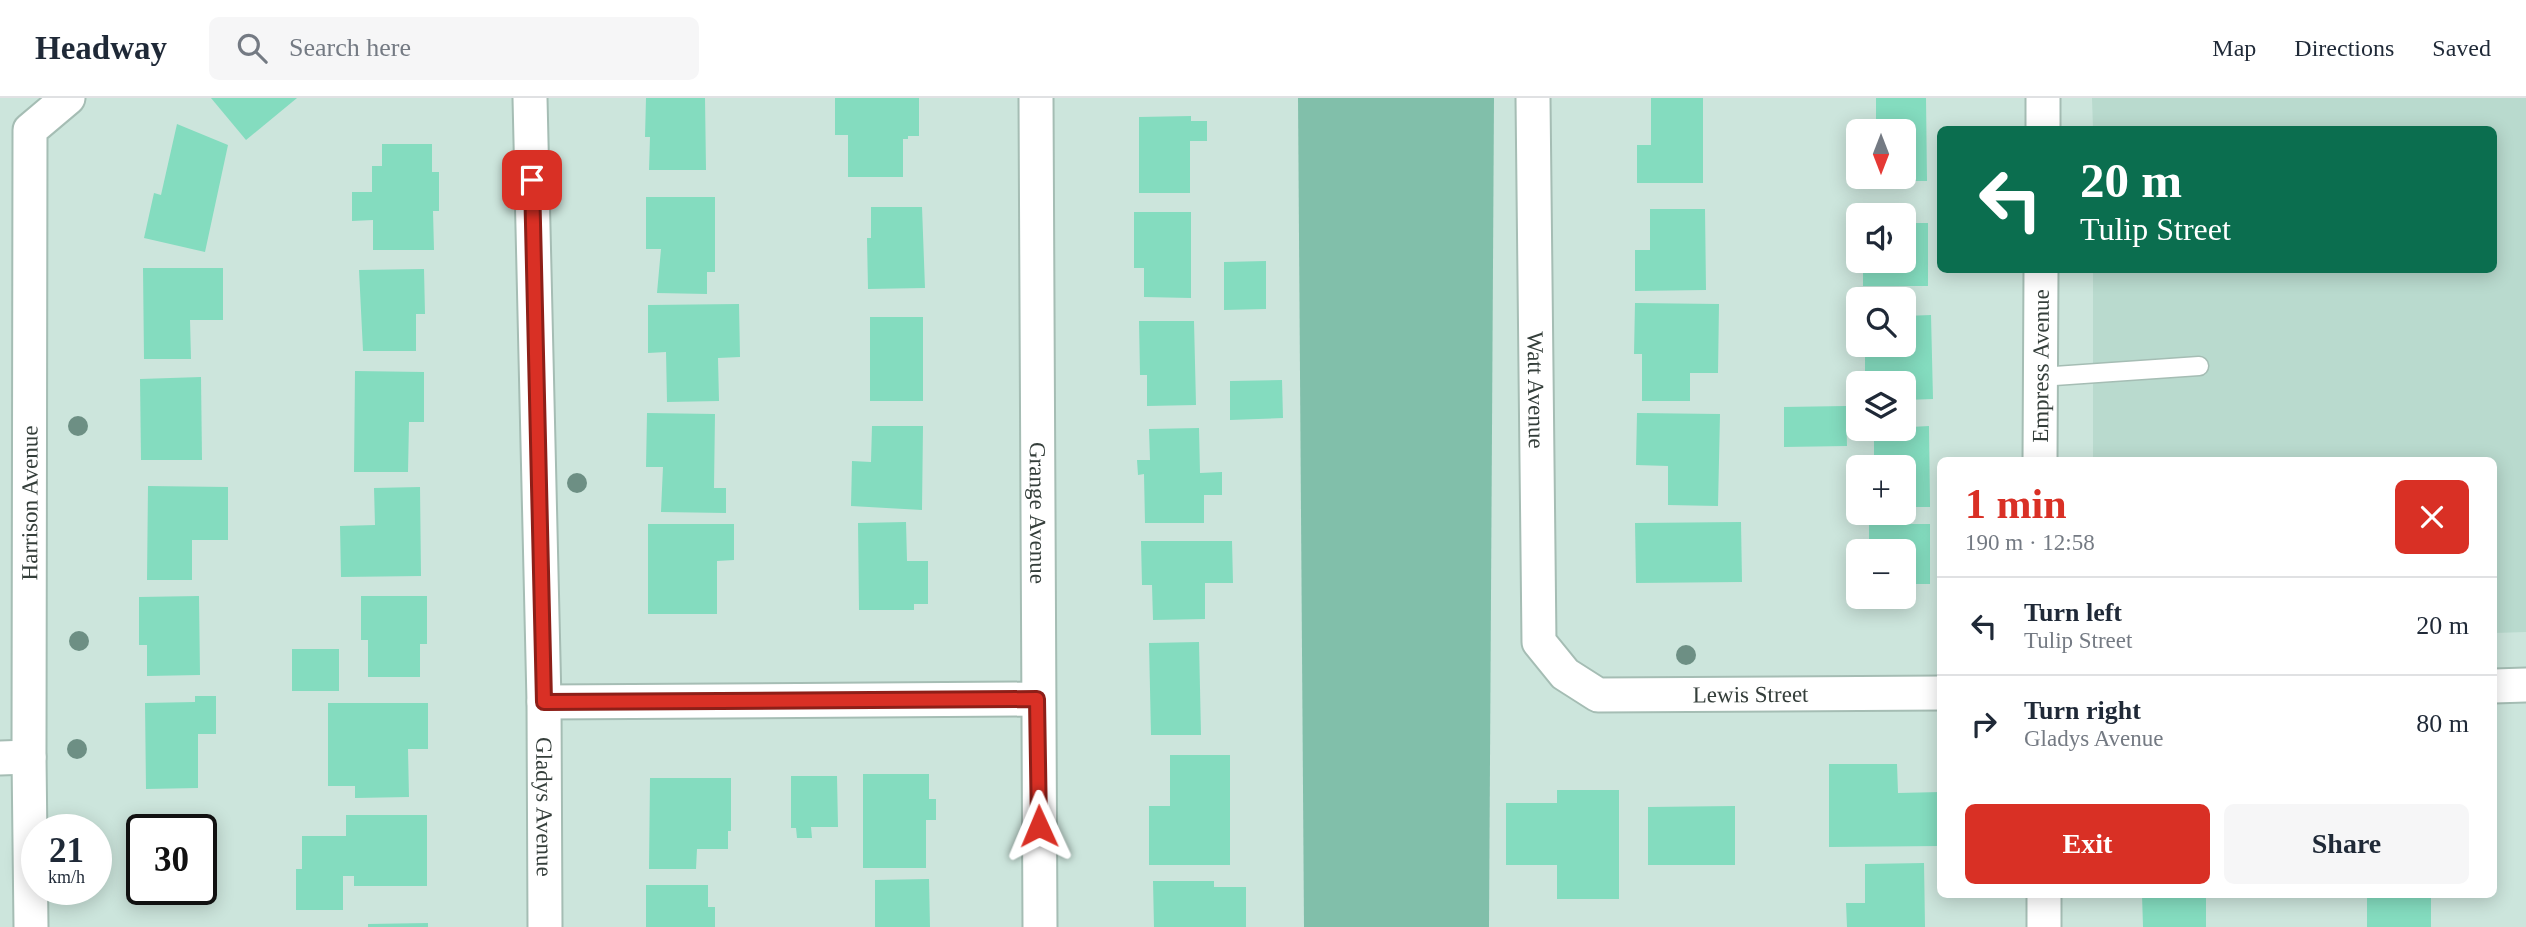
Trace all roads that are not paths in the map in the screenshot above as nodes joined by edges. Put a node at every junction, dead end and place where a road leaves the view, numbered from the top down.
1 (68, 98) edge
2 (530, 98) edge
3 (1036, 98) edge
4 (1532, 98) edge
5 (2043, 98) edge
6 (2043, 126) edge
7 (2041, 273) edge
8 (2199, 366) dead end
9 (2040, 377) junction
10 (2040, 457) edge
11 (1565, 674) joint
12 (2497, 685) edge
13 (2526, 685) edge
14 (1937, 693) edge
15 (1037, 699) junction
16 (544, 702) junction
17 (14, 757) edge
18 (2044, 898) edge
19 (31, 927) edge
20 (545, 927) edge
21 (1040, 927) edge
22 (2044, 927) edge

1 - 17 street, Harrison Avenue
2 - 16 street, Gladys Avenue
3 - 15 street, Grange Avenue
4 - 11 street, Watt Avenue
5 - 6 street
7 - 9 street, Empress Avenue
8 - 9 lane
9 - 10 street, Empress Avenue
11 - 14 street, Lewis Street
12 - 13 street
15 - 16 street
15 - 21 street, Grange Avenue
16 - 20 street, Gladys Avenue
17 - 19 street, Harrison Avenue
18 - 22 street

